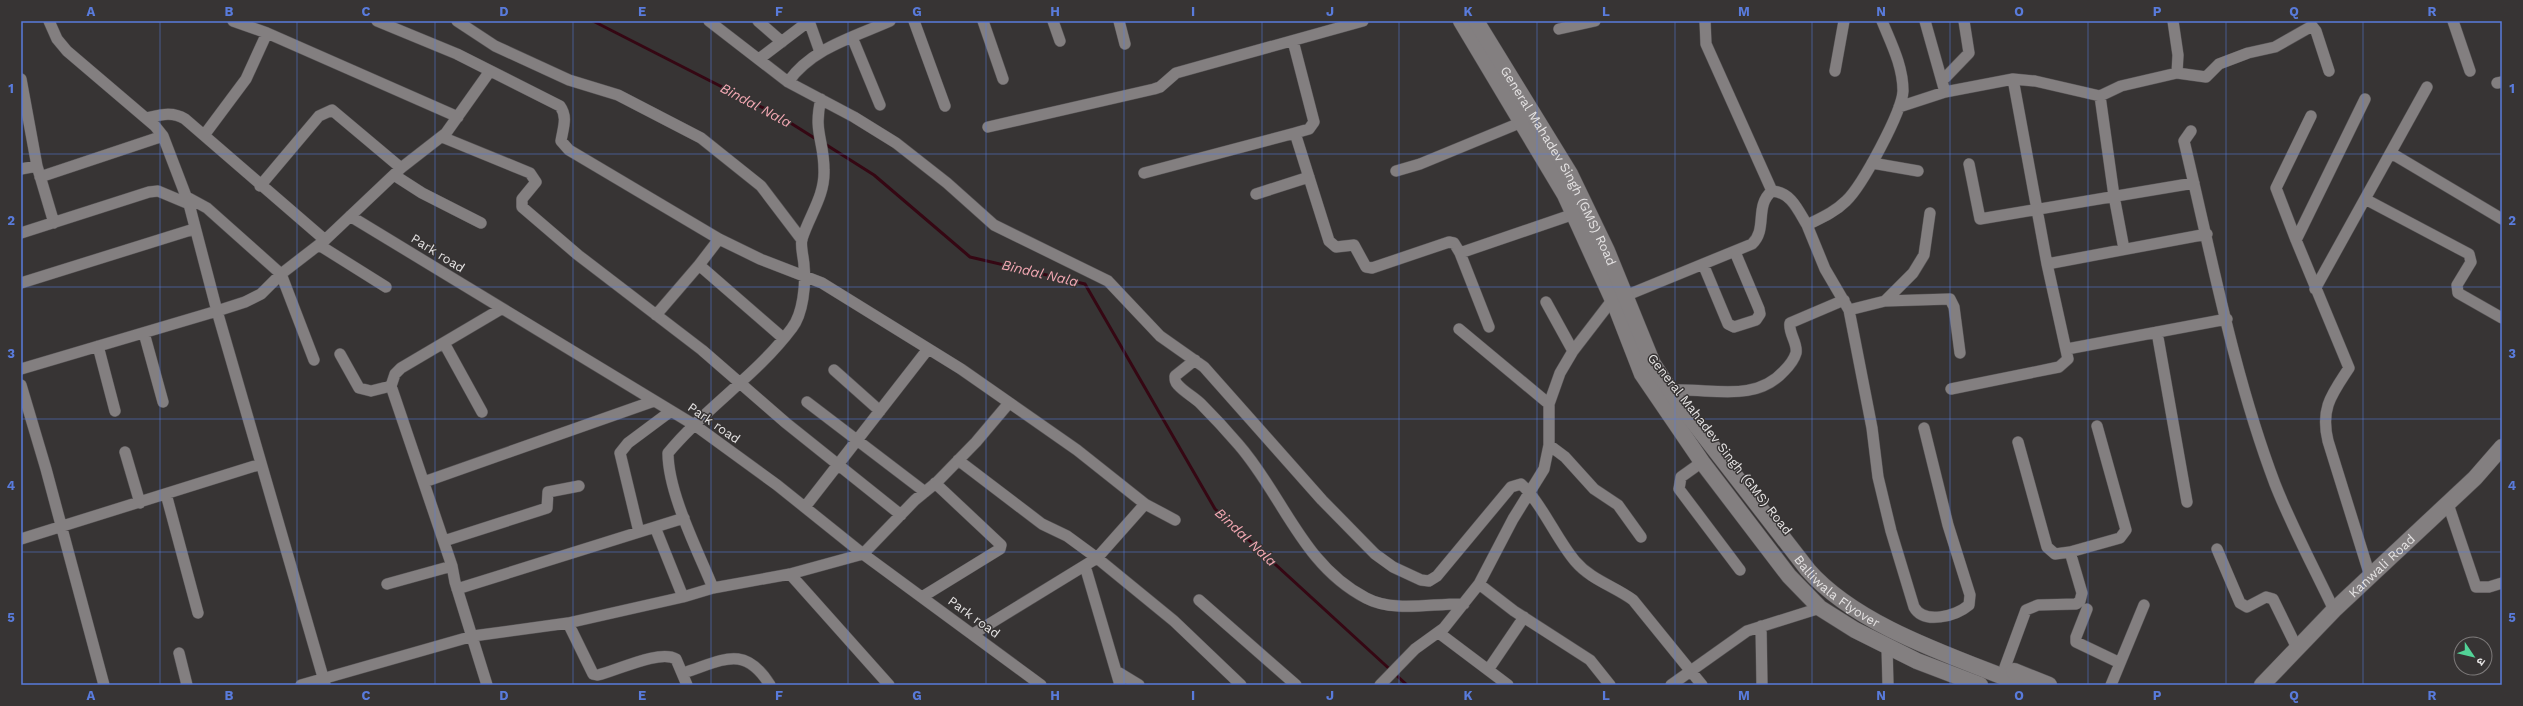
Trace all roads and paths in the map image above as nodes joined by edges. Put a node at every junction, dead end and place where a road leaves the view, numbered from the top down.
1 (49, 21) edge
2 (233, 21) edge
3 (377, 21) edge
4 (457, 21) edge
5 (709, 21) edge
6 (758, 21) edge
7 (914, 21) edge
8 (983, 21) edge
9 (1053, 21) edge
10 (1119, 21) edge
11 (1363, 21) edge
12 (1461, 21) edge
13 (1476, 21) edge
14 (1595, 21) edge
15 (1706, 21) edge
16 (1844, 21) edge
17 (1882, 21) edge
18 (1926, 21) edge
19 (1964, 21) edge
20 (2173, 21) edge
21 (2453, 21) edge
22 (883, 22) edge
23 (1559, 29) dead end
24 (267, 33) junction
25 (852, 38) junction
26 (1293, 41) junction
27 (782, 42) junction
28 (1060, 42) dead end
29 (1125, 44) dead end
30 (820, 52) junction
31 (759, 59) junction
32 (490, 71) junction
33 (1835, 71) dead end
34 (2328, 71) dead end
35 (2470, 71) dead end
36 (2177, 73) junction
37 (21, 79) edge
38 (1003, 79) dead end
39 (2013, 79) junction
40 (1942, 81) junction
41 (788, 82) junction
42 (2427, 87) dead end
43 (1945, 92) junction
44 (2100, 96) junction
45 (821, 99) junction
46 (2364, 99) dead end
47 (880, 105) dead end
48 (945, 106) dead end
49 (1900, 107) junction
50 (2311, 116) dead end
51 (458, 117) junction
52 (146, 118) junction
53 (1522, 122) junction
54 (988, 127) dead end
55 (2191, 131) dead end
56 (205, 134) junction
57 (1295, 134) junction
58 (163, 136) junction
59 (442, 137) junction
60 (2391, 153) junction
61 (1872, 163) junction
62 (1969, 164) dead end
63 (37, 166) junction
64 (21, 169) edge
65 (397, 171) junction
66 (1396, 171) dead end
67 (1918, 171) dead end
68 (1144, 173) dead end
69 (40, 177) junction
70 (1309, 177) junction
71 (2194, 183) junction
72 (260, 186) junction
73 (1772, 191) junction
74 (1256, 194) dead end
75 (2114, 196) junction
76 (2365, 199) junction
77 (187, 200) junction
78 (2037, 208) junction
79 (1930, 213) dead end
80 (1574, 214) junction
81 (350, 216) junction
82 (2502, 219) edge
83 (54, 223) junction
84 (481, 223) dead end
85 (1807, 225) junction
86 (194, 229) junction
87 (21, 233) edge
88 (2207, 234) junction
89 (719, 239) junction
90 (802, 240) junction
91 (2296, 240) junction
92 (322, 242) junction
93 (2124, 249) junction
94 (1735, 252) junction
95 (1460, 253) junction
96 (1703, 264) junction
97 (2047, 264) junction
98 (699, 265) junction
99 (281, 274) junction
100 (805, 277) junction
101 (21, 283) edge
102 (386, 287) dead end
103 (2315, 289) junction
104 (1619, 297) junction
105 (1885, 301) junction
106 (1546, 302) dead end
107 (1846, 305) junction
108 (501, 309) junction
109 (217, 311) junction
110 (656, 314) junction
111 (2502, 318) edge
112 (2227, 319) junction
113 (1489, 327) dead end
114 (1460, 329) dead end
115 (2157, 332) junction
116 (144, 333) junction
117 (783, 338) junction
118 (444, 343) junction
119 (98, 346) junction
120 (928, 349) junction
121 (2067, 349) junction
122 (1573, 351) junction
123 (1960, 353) dead end
124 (340, 354) dead end
125 (314, 360) dead end
126 (1196, 360) junction
127 (1645, 361) junction
128 (21, 369) edge
129 (834, 370) dead end
130 (739, 384) junction
131 (21, 385) edge
132 (391, 386) junction
133 (1950, 389) dead end
134 (1678, 390) junction
135 (654, 401) junction
136 (163, 402) dead end
137 (807, 402) dead end
138 (1009, 402) junction
139 (1549, 404) junction
140 (880, 410) junction
141 (115, 411) dead end
142 (671, 411) junction
143 (482, 412) dead end
144 (696, 426) junction
145 (2097, 426) dead end
146 (1924, 428) dead end
147 (857, 440) junction
148 (2018, 442) dead end
149 (1549, 445) junction
150 (2502, 447) edge
151 (125, 452) dead end
152 (958, 460) junction
153 (1702, 462) junction
154 (261, 464) junction
155 (838, 465) junction
156 (424, 482) junction
157 (935, 484) junction
158 (579, 486) dead end
159 (925, 492) junction
160 (1528, 493) junction
161 (166, 494) junction
162 (2187, 502) dead end
163 (140, 503) junction
164 (1145, 504) junction
165 (2448, 504) junction
166 (805, 507) junction
167 (901, 515) junction
168 (684, 518) junction
169 (1175, 520) dead end
170 (61, 526) junction
171 (655, 527) junction
172 (639, 532) junction
173 (1641, 537) dead end
174 (21, 539) edge
175 (444, 541) junction
176 (2217, 549) dead end
177 (2070, 552) junction
178 (863, 554) junction
179 (1097, 558) junction
180 (452, 566) junction
181 (1085, 566) junction
182 (1740, 570) dead end
183 (790, 574) junction
184 (2370, 576) junction
185 (2502, 583) edge
186 (387, 584) dead end
187 (1479, 584) junction
188 (457, 588) junction
189 (713, 588) junction
190 (683, 597) junction
191 (922, 597) junction
192 (1199, 600) dead end
193 (1464, 604) junction
194 (2144, 606) dead end
195 (1820, 608) junction
196 (2087, 609) dead end
197 (2334, 610) junction
198 (198, 613) dead end
199 (1524, 618) junction
200 (568, 623) junction
201 (1761, 626) junction
202 (1439, 633) junction
203 (973, 634) junction
204 (473, 636) junction
205 (1887, 647) junction
206 (2297, 648) junction
207 (179, 653) dead end
208 (2120, 663) junction
209 (2005, 667) junction
210 (1488, 670) junction
211 (1116, 671) junction
212 (1689, 671) junction
213 (683, 672) junction
214 (324, 682) edge
215 (104, 685) edge
216 (187, 685) edge
217 (301, 685) edge
218 (487, 685) edge
219 (686, 685) edge
220 (770, 685) edge
221 (889, 685) edge
222 (1041, 685) edge
223 (1120, 685) edge
224 (1139, 685) edge
225 (1241, 685) edge
226 (1296, 685) edge
227 (1380, 685) edge
228 (1508, 685) edge
229 (1610, 685) edge
230 (1671, 685) edge
231 (1702, 685) edge
232 (1762, 685) edge
233 (1888, 685) edge
234 (1980, 685) edge
235 (2009, 685) edge
236 (2024, 685) edge
237 (2048, 685) edge
238 (2111, 685) edge
239 (2262, 685) edge

1 - 52 street
2 - 24 street
3 - 32 street
4 - 90 street
5 - 31 street
6 - 27 street
7 - 48 street
8 - 38 street
9 - 28 street
10 - 29 street
11 - 26 street
12 - 53 street
13 - 104 street, General Mahadev Singh (GMS) Road
14 - 23 street
15 - 73 street
16 - 33 street
17 - 49 street
18 - 40 street
19 - 40 street
20 - 36 street
21 - 35 street
22 - 25 street
24 - 51 street
24 - 56 street
25 - 30 street
25 - 47 street
26 - 54 street
26 - 57 street
27 - 30 street
27 - 31 street
30 - 41 street
31 - 41 street
32 - 51 street
32 - 89 street
34 - 36 street
36 - 44 street
37 - 63 street
39 - 43 street
39 - 44 street
39 - 78 street
40 - 43 street
41 - 45 street
42 - 60 street
43 - 49 street
44 - 75 street
45 - 90 street
45 - 126 street
46 - 91 street
49 - 61 street
50 - 91 street
51 - 59 street
52 - 56 street
52 - 58 street
53 - 66 street
53 - 80 street
55 - 71 street
56 - 72 street
57 - 68 street
57 - 70 street
58 - 69 street
58 - 77 street
59 - 65 street
59 - 110 street
60 - 76 street
60 - 82 street
61 - 67 street
61 - 85 street
62 - 78 street
63 - 64 street
63 - 69 street
65 - 72 street
65 - 81 street
65 - 84 street
69 - 83 street
70 - 74 street
70 - 95 street
71 - 75 street
71 - 88 street
72 - 92 street
73 - 85 street
73 - 94 street
75 - 78 street
75 - 93 street
76 - 103 street
76 - 111 street
77 - 83 street
77 - 86 street
77 - 99 street
78 - 97 street
79 - 105 street
80 - 95 street
80 - 104 street
81 - 92 street
81 - 108 street, Park road
83 - 87 street
85 - 107 street
86 - 101 street
86 - 109 street
88 - 93 street
88 - 112 street
89 - 98 street
89 - 100 street
90 - 100 street
91 - 103 street
92 - 99 street
92 - 102 street
93 - 97 street
94 - 96 street
94 - 96 street
95 - 113 street
96 - 104 street
97 - 121 street
98 - 110 street
98 - 117 street
99 - 109 street
99 - 125 street
100 - 117 street
100 - 120 street
103 - 184 street
104 - 122 street
104 - 127 street, General Mahadev Singh (GMS) Road
105 - 107 street
105 - 123 street
106 - 122 street
107 - 134 street
107 - 146 street
108 - 118 street
108 - 135 street, Park road
109 - 116 street
109 - 154 street
110 - 130 street
112 - 115 street
112 - 197 street
114 - 139 street
115 - 121 street
115 - 162 street
116 - 119 street
116 - 136 street
117 - 130 street
118 - 132 street
118 - 143 street
119 - 128 street
119 - 141 street
120 - 138 street
120 - 140 street
121 - 133 street
122 - 139 street
124 - 132 street
126 - 160 street
126 - 193 street
127 - 134 street, General Mahadev Singh (GMS) Road
127 - 153 street, General Mahadev Singh (GMS) Road
127 - 235 street, Balliwala Flyover
127 - 236 street, Balliwala Flyover
129 - 140 street
130 - 144 street
130 - 155 street
131 - 170 street
132 - 156 street
134 - 209 street, General Mahadev Singh (GMS) Road
135 - 142 street, Park road
135 - 156 street
137 - 147 street
138 - 152 street
138 - 164 street
139 - 149 street
140 - 147 street
142 - 144 street, Park road
142 - 172 street
144 - 166 street, Park road
144 - 168 street
145 - 177 street
147 - 155 street
147 - 159 street
148 - 177 street
149 - 160 street
149 - 173 street
150 - 165 street, Kanwali Road
151 - 163 street
152 - 157 street
152 - 179 street
153 - 182 street
153 - 195 street, General Mahadev Singh (GMS) Road
154 - 161 street
154 - 214 street
155 - 166 street
155 - 167 street
156 - 175 street
157 - 159 street
157 - 191 street
158 - 175 street
159 - 167 street
160 - 187 street
160 - 212 street
161 - 163 street
161 - 198 street
163 - 170 street
164 - 169 street
164 - 179 street
165 - 184 street, Kanwali Road
165 - 185 street
166 - 178 street, Park road
167 - 178 street
168 - 171 street
168 - 189 street
170 - 174 street
170 - 215 street
171 - 172 street
171 - 190 street
172 - 188 street
175 - 180 street
176 - 206 street
177 - 209 street
178 - 183 street
178 - 191 street, Park road
179 - 181 street
179 - 225 street
180 - 186 street
180 - 188 street
181 - 203 street
181 - 211 street
183 - 189 street
183 - 221 street
184 - 197 street, Kanwali Road
187 - 193 street
187 - 199 street
188 - 204 street
189 - 190 street
190 - 200 street
191 - 203 street, Park road
192 - 226 street
193 - 202 street
194 - 208 street
195 - 201 street
195 - 205 street, General Mahadev Singh (GMS) Road
196 - 208 street
197 - 206 street, Kanwali Road
199 - 210 street
199 - 229 street
200 - 204 street
200 - 213 street
201 - 212 street
201 - 232 street
202 - 210 street
202 - 227 street
203 - 222 street, Park road
204 - 214 street
204 - 218 street
205 - 233 street
205 - 234 street, General Mahadev Singh (GMS) Road
206 - 239 street, Kanwali Road
207 - 216 street
208 - 238 street
209 - 237 street, General Mahadev Singh (GMS) Road
210 - 228 street
211 - 223 street
211 - 224 street
212 - 230 street
212 - 231 street
213 - 219 street
213 - 220 street
214 - 217 street

